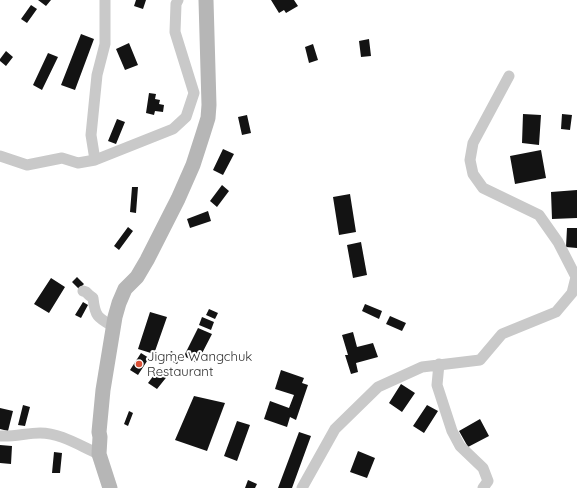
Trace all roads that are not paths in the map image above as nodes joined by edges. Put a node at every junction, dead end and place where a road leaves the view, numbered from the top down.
1 (105, 0) edge
2 (178, 0) edge
3 (206, 0) edge
4 (509, 76) dead end
5 (0, 156) edge
6 (95, 160) junction
7 (572, 258) edge
8 (83, 291) dead end
9 (114, 327) junction
10 (439, 364) junction
11 (0, 436) edge
12 (99, 454) junction
13 (110, 488) edge
14 (302, 488) edge
15 (483, 488) edge

1 - 6 street
2 - 6 street
3 - 9 street
4 - 7 street
5 - 6 street
7 - 10 street
8 - 9 street
9 - 12 street
10 - 14 street
10 - 15 street
11 - 12 street
12 - 13 street

